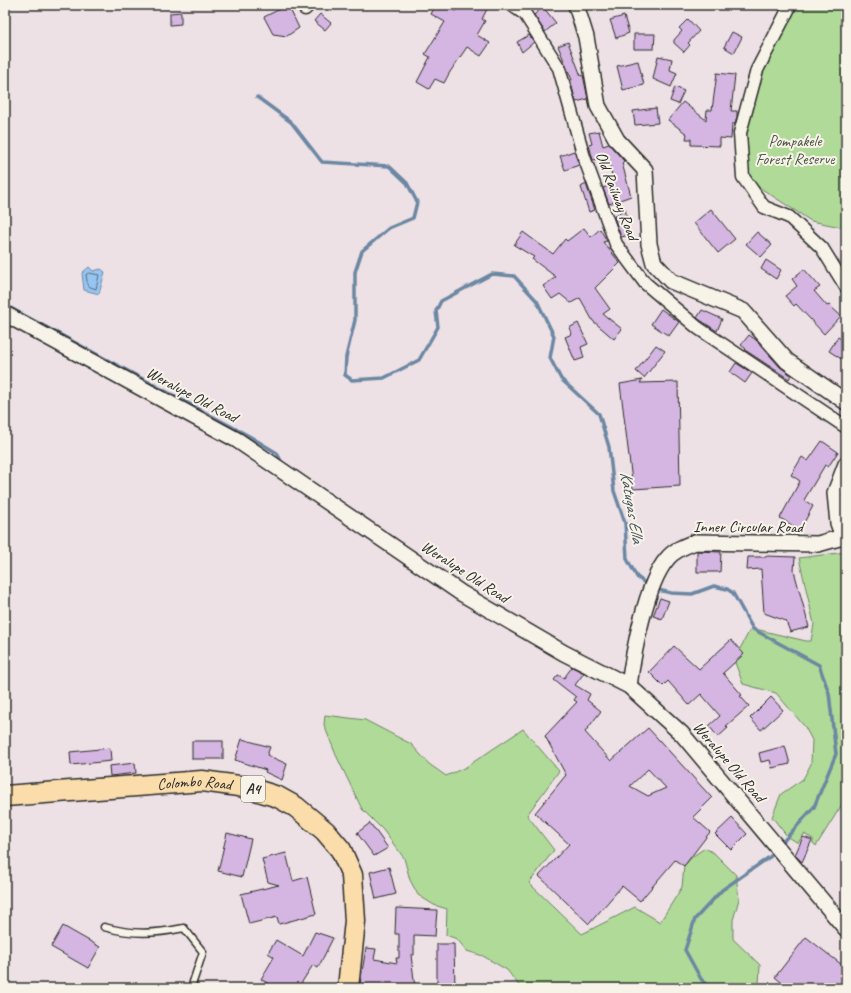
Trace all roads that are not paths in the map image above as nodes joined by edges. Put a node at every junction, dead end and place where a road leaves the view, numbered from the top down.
1 (512, 5) edge
2 (576, 5) edge
3 (789, 5) edge
4 (846, 287) edge
5 (5, 314) edge
6 (846, 402) edge
7 (846, 427) edge
8 (846, 464) edge
9 (845, 537) edge
10 (628, 686) junction
11 (5, 796) edge
12 (104, 927) dead end
13 (846, 929) edge
14 (191, 988) edge
15 (348, 988) edge

1 - 7 street, Old Railway Road
2 - 6 street
3 - 4 street
5 - 10 street, Weralupe Old Road
8 - 9 street
9 - 10 street, Inner Circular Road
10 - 13 street, Weralupe Old Road
11 - 15 highway, Colombo Road / A4
12 - 14 lane

